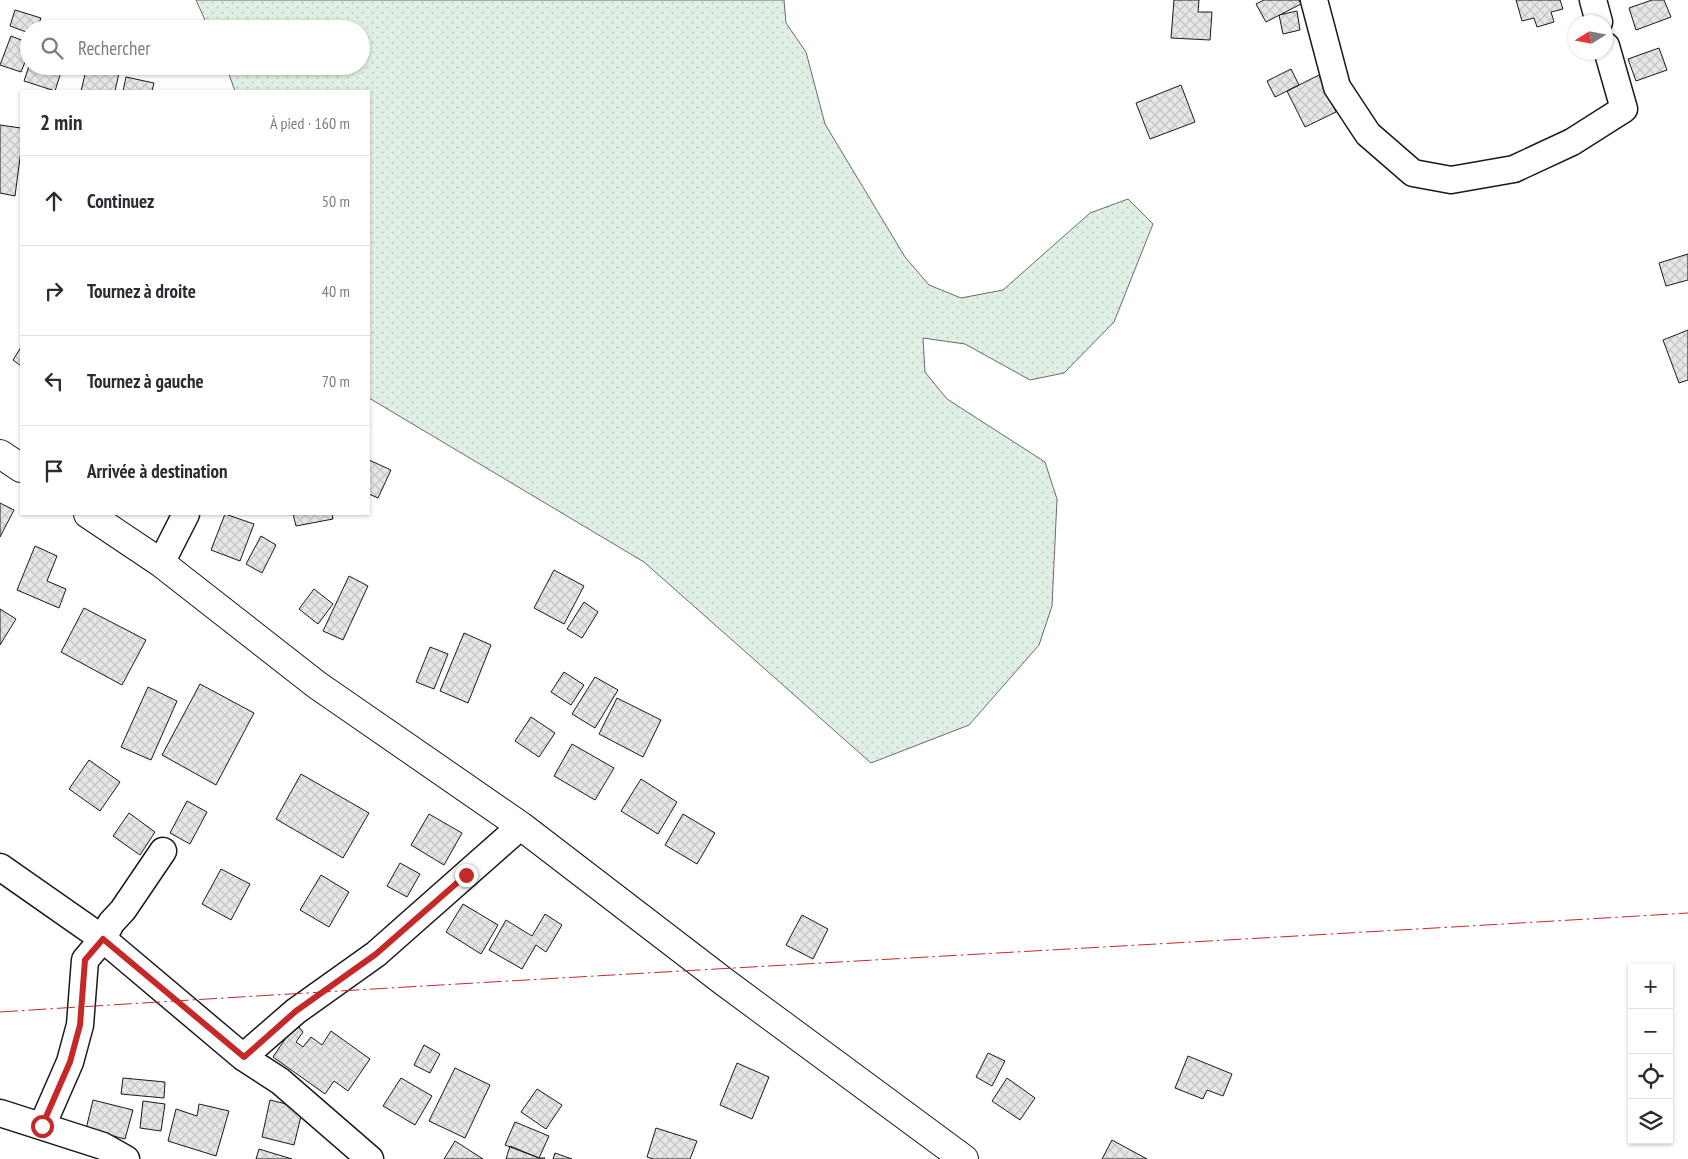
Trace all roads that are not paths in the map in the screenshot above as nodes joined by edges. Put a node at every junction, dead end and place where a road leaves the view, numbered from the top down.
1 (1314, 0) edge
2 (1593, 0) edge
3 (1597, 15) edge
4 (1610, 60) edge
5 (0, 454) edge
6 (20, 467) edge
7 (89, 515) edge
8 (186, 515) edge
9 (161, 564) junction
10 (521, 826) junction
11 (163, 851) dead end
12 (0, 867) edge
13 (103, 939) junction
14 (244, 1057) junction
15 (0, 1113) edge
16 (42, 1126) junction
17 (101, 1152) edge
18 (126, 1159) edge
19 (370, 1159) edge
20 (964, 1159) edge

1 - 4 street
2 - 3 street
5 - 6 highway
7 - 9 highway
8 - 9 street
9 - 10 highway
10 - 14 street
10 - 20 highway
11 - 13 street
12 - 13 street
13 - 14 street
13 - 16 street
14 - 19 street
15 - 16 street
16 - 17 street
17 - 18 street

